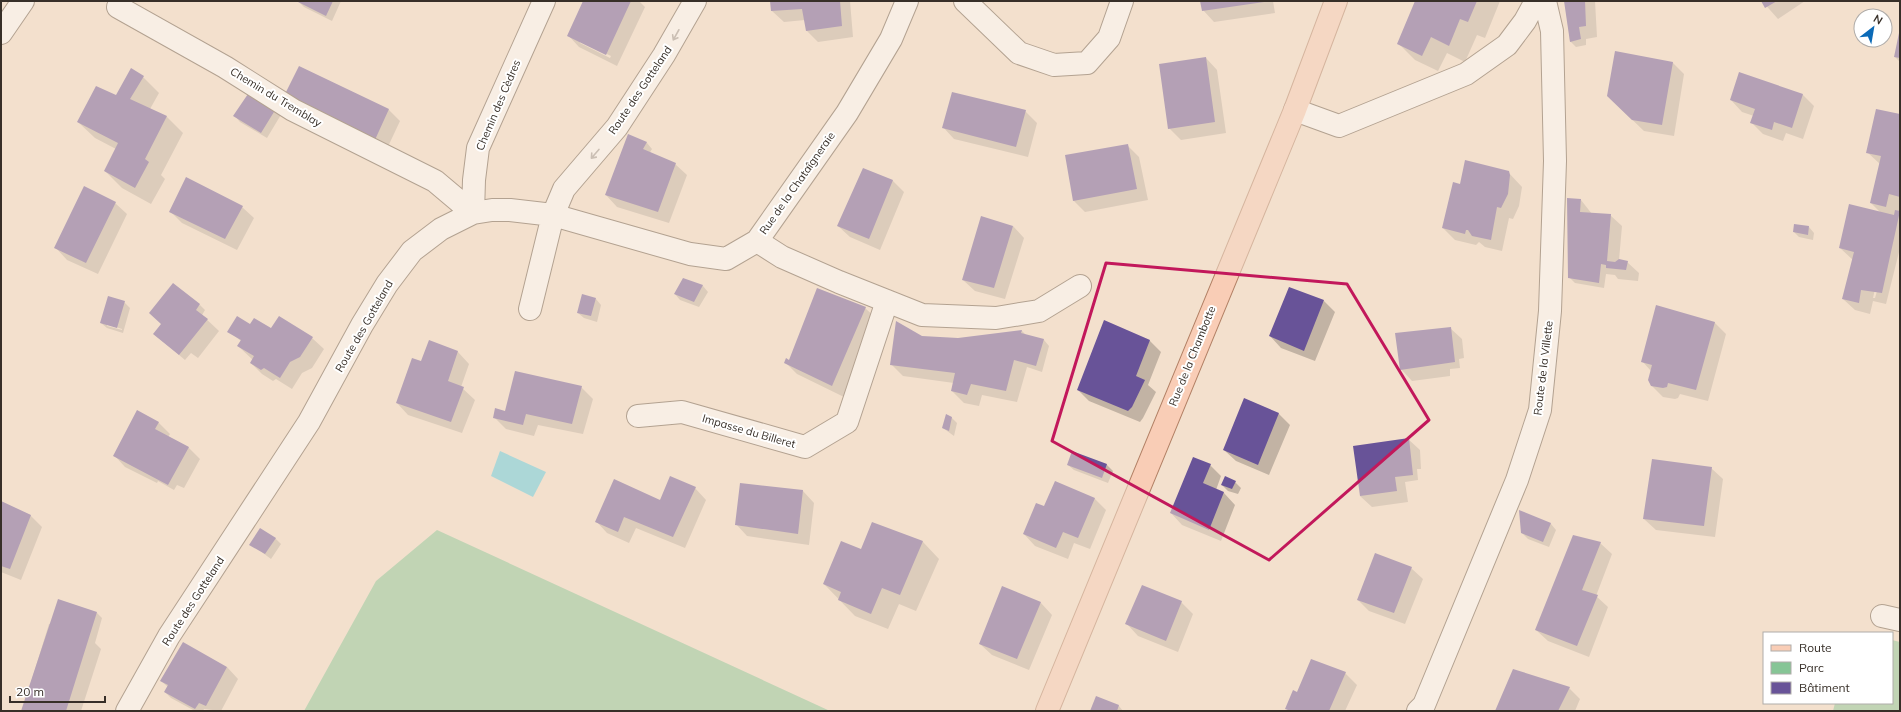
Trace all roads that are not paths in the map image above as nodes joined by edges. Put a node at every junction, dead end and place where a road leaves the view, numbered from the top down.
1 (23, 1) edge
2 (544, 1) edge
3 (694, 1) edge
4 (907, 1) edge
5 (965, 1) edge
6 (1122, 1) edge
7 (1336, 1) edge
8 (1536, 1) edge
9 (1545, 1) edge
10 (118, 7) dead end
11 (1, 33) edge
12 (1295, 110) junction
13 (473, 213) junction
14 (553, 215) junction
15 (757, 241) junction
16 (1080, 286) dead end
17 (887, 301) junction
18 (530, 308) dead end
19 (638, 416) dead end
20 (1422, 709) edge
21 (127, 711) edge
22 (1047, 711) edge

1 - 11 street
2 - 13 street, Chemin des Cèdres
3 -> 14 street, Route des Gotteland
4 - 15 street, Rue de la Chataîgneraie
5 - 6 street
7 - 12 main road, Rue de la Chambotte
8 - 12 street
9 - 20 street, Route de la Villette
10 - 13 street, Chemin du Tremblay
12 - 22 main road, Rue de la Chambotte
13 - 14 street, Route des Gotteland
13 - 21 street, Route des Gotteland
14 - 15 street, Rue de la Chataîgneraie
14 - 18 street
15 - 17 street
16 - 17 street
17 - 19 street, Impasse du Billeret

